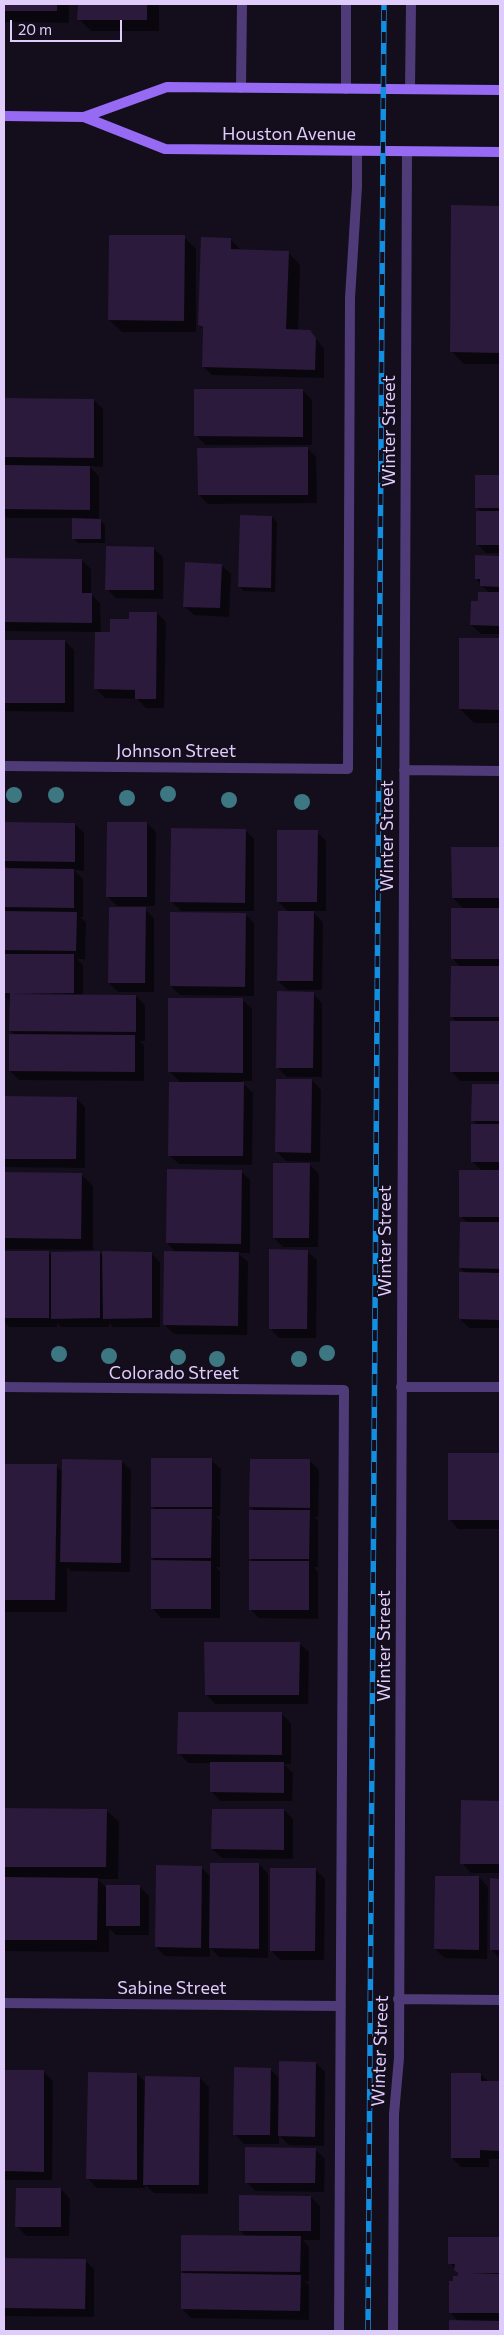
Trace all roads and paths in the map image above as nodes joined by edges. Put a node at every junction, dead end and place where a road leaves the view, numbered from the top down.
1 (242, 4) edge
2 (346, 4) edge
3 (411, 4) edge
4 (241, 88) junction
5 (346, 89) junction
6 (410, 89) junction
7 (500, 90) edge
8 (4, 116) edge
9 (84, 117) junction
10 (357, 151) junction
11 (407, 152) junction
12 (500, 152) edge
13 (4, 766) edge
14 (404, 770) junction
15 (500, 771) edge
16 (401, 1386) junction
17 (500, 1387) edge
18 (4, 1388) edge
19 (398, 1999) junction
20 (500, 2000) edge
21 (4, 2003) edge
22 (341, 2006) junction
23 (339, 2331) edge
24 (393, 2331) edge

1 - 4 street
2 - 5 street
3 - 6 street
4 - 5 main road, Houston Avenue
4 - 9 main road, Houston Avenue
5 - 6 main road, Houston Avenue
6 - 7 main road, Houston Avenue
8 - 9 main road, Houston Avenue
9 - 10 main road, Houston Avenue
10 - 11 main road, Houston Avenue
10 - 13 street, Johnson Street
11 - 12 main road, Houston Avenue
11 - 14 street, Winter Street
14 - 15 street
14 - 16 street, Winter Street
16 - 17 street
16 - 19 street, Winter Street
18 - 22 street, Colorado Street
19 - 20 street
19 - 24 street, Winter Street
21 - 22 street, Sabine Street
22 - 23 street

